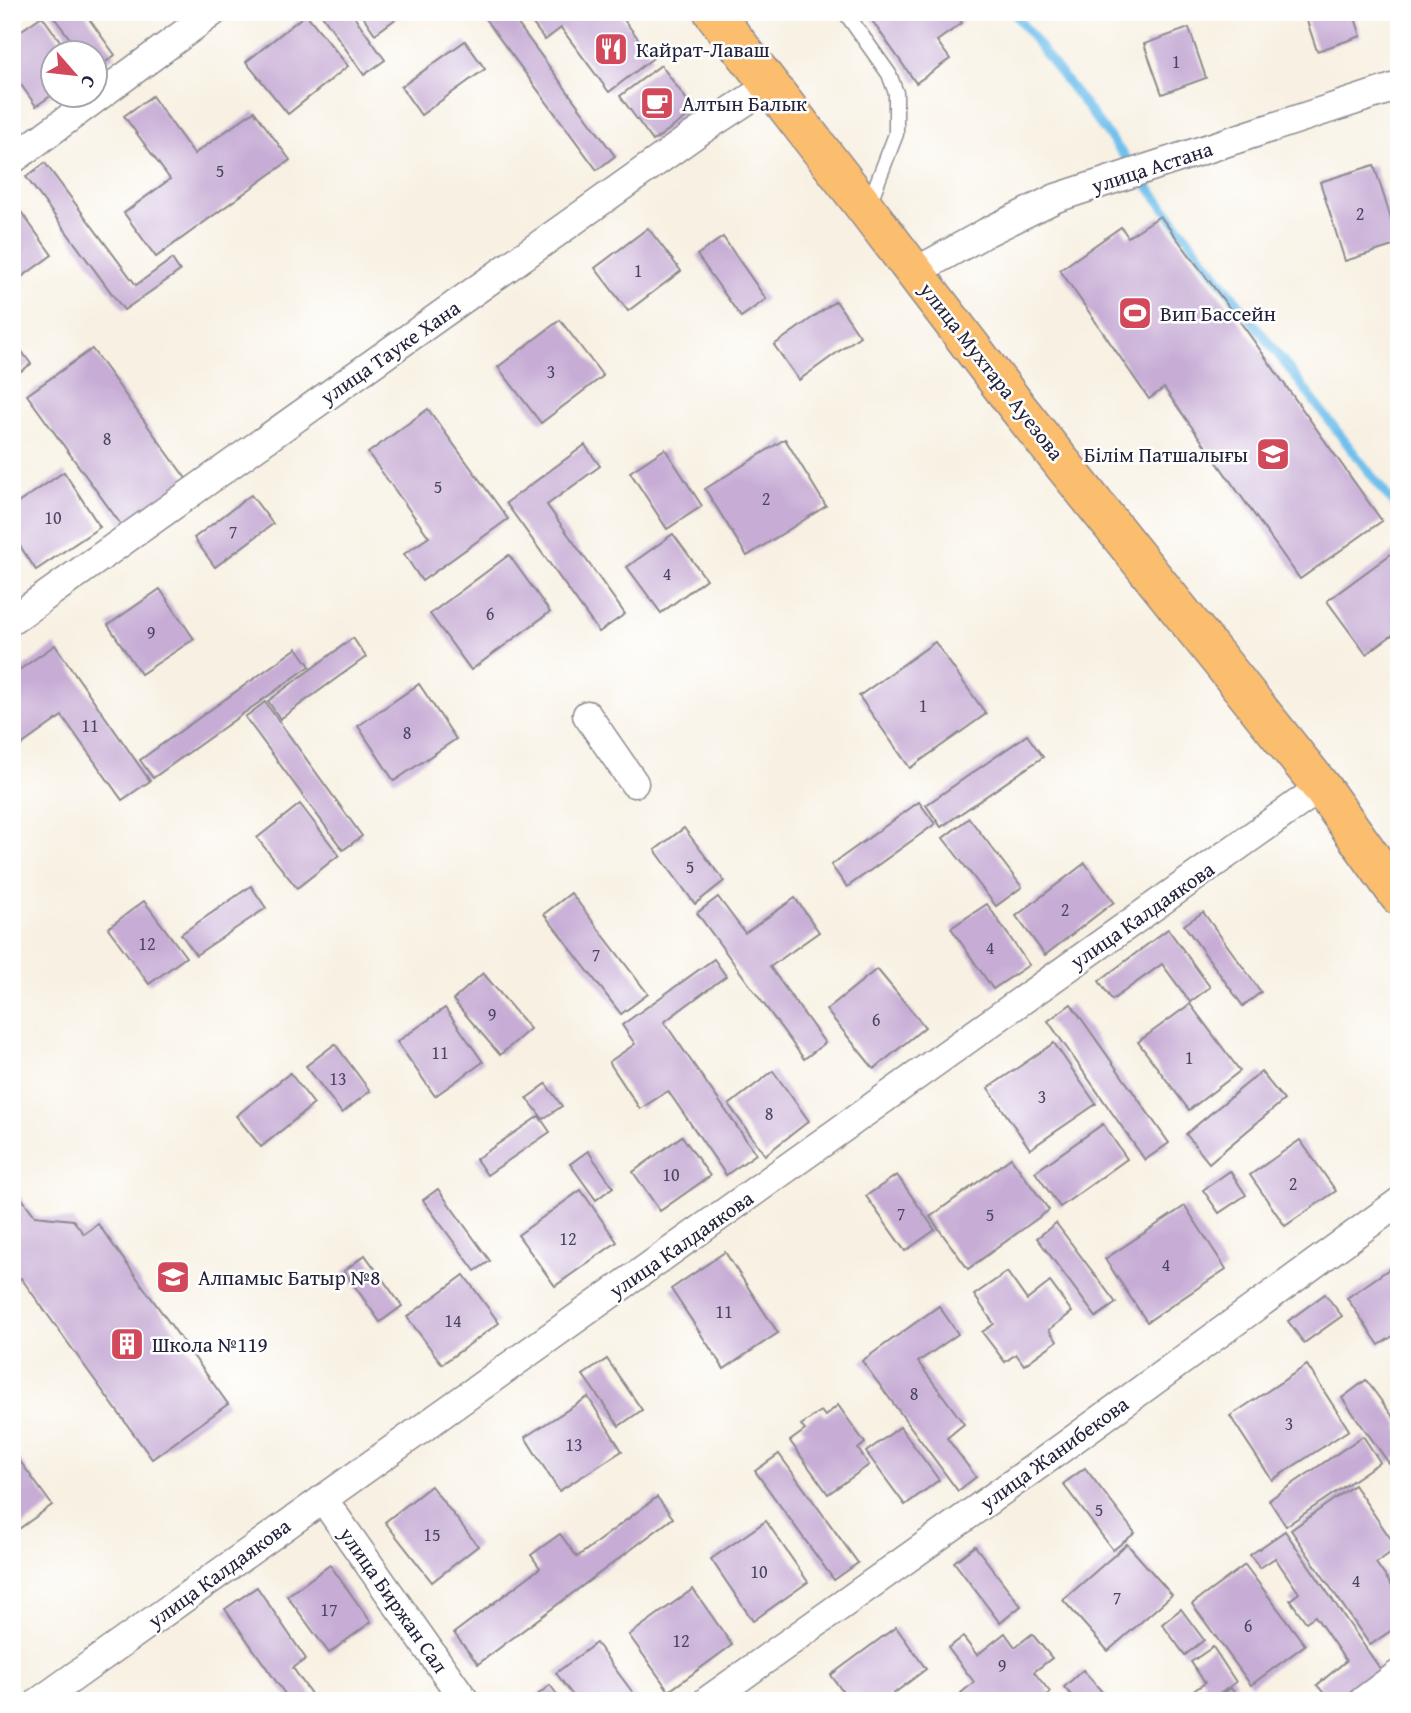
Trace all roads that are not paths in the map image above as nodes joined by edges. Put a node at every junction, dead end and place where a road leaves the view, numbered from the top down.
1 (213, 12) edge
2 (713, 12) edge
3 (845, 12) edge
4 (769, 86) junction
5 (1399, 86) edge
6 (12, 160) edge
7 (867, 209) junction
8 (915, 272) junction
9 (12, 620) edge
10 (587, 715) dead end
11 (634, 783) dead end
12 (1321, 787) junction
13 (1399, 896) edge
14 (1399, 1202) edge
15 (323, 1499) junction
16 (1399, 1674) edge
17 (40, 1701) edge
18 (466, 1701) edge
19 (707, 1701) edge
20 (1363, 1701) edge

1 - 6 street
2 - 4 main road, улица Мухтара Ауезова
3 - 7 lane
4 - 7 main road, улица Мухтара Ауезова
4 - 9 street, улица Тауке Хана
5 - 8 street, улица Астана
7 - 8 main road, улица Мухтара Ауезова
8 - 12 main road, улица Мухтара Ауезова
10 - 11 street
12 - 13 main road, улица Мухтара Ауезова
12 - 15 street, улица Калдаякова
14 - 19 street, улица Жанибекова
15 - 17 street, улица Калдаякова
15 - 18 street, улица Биржан Сал
16 - 20 street

